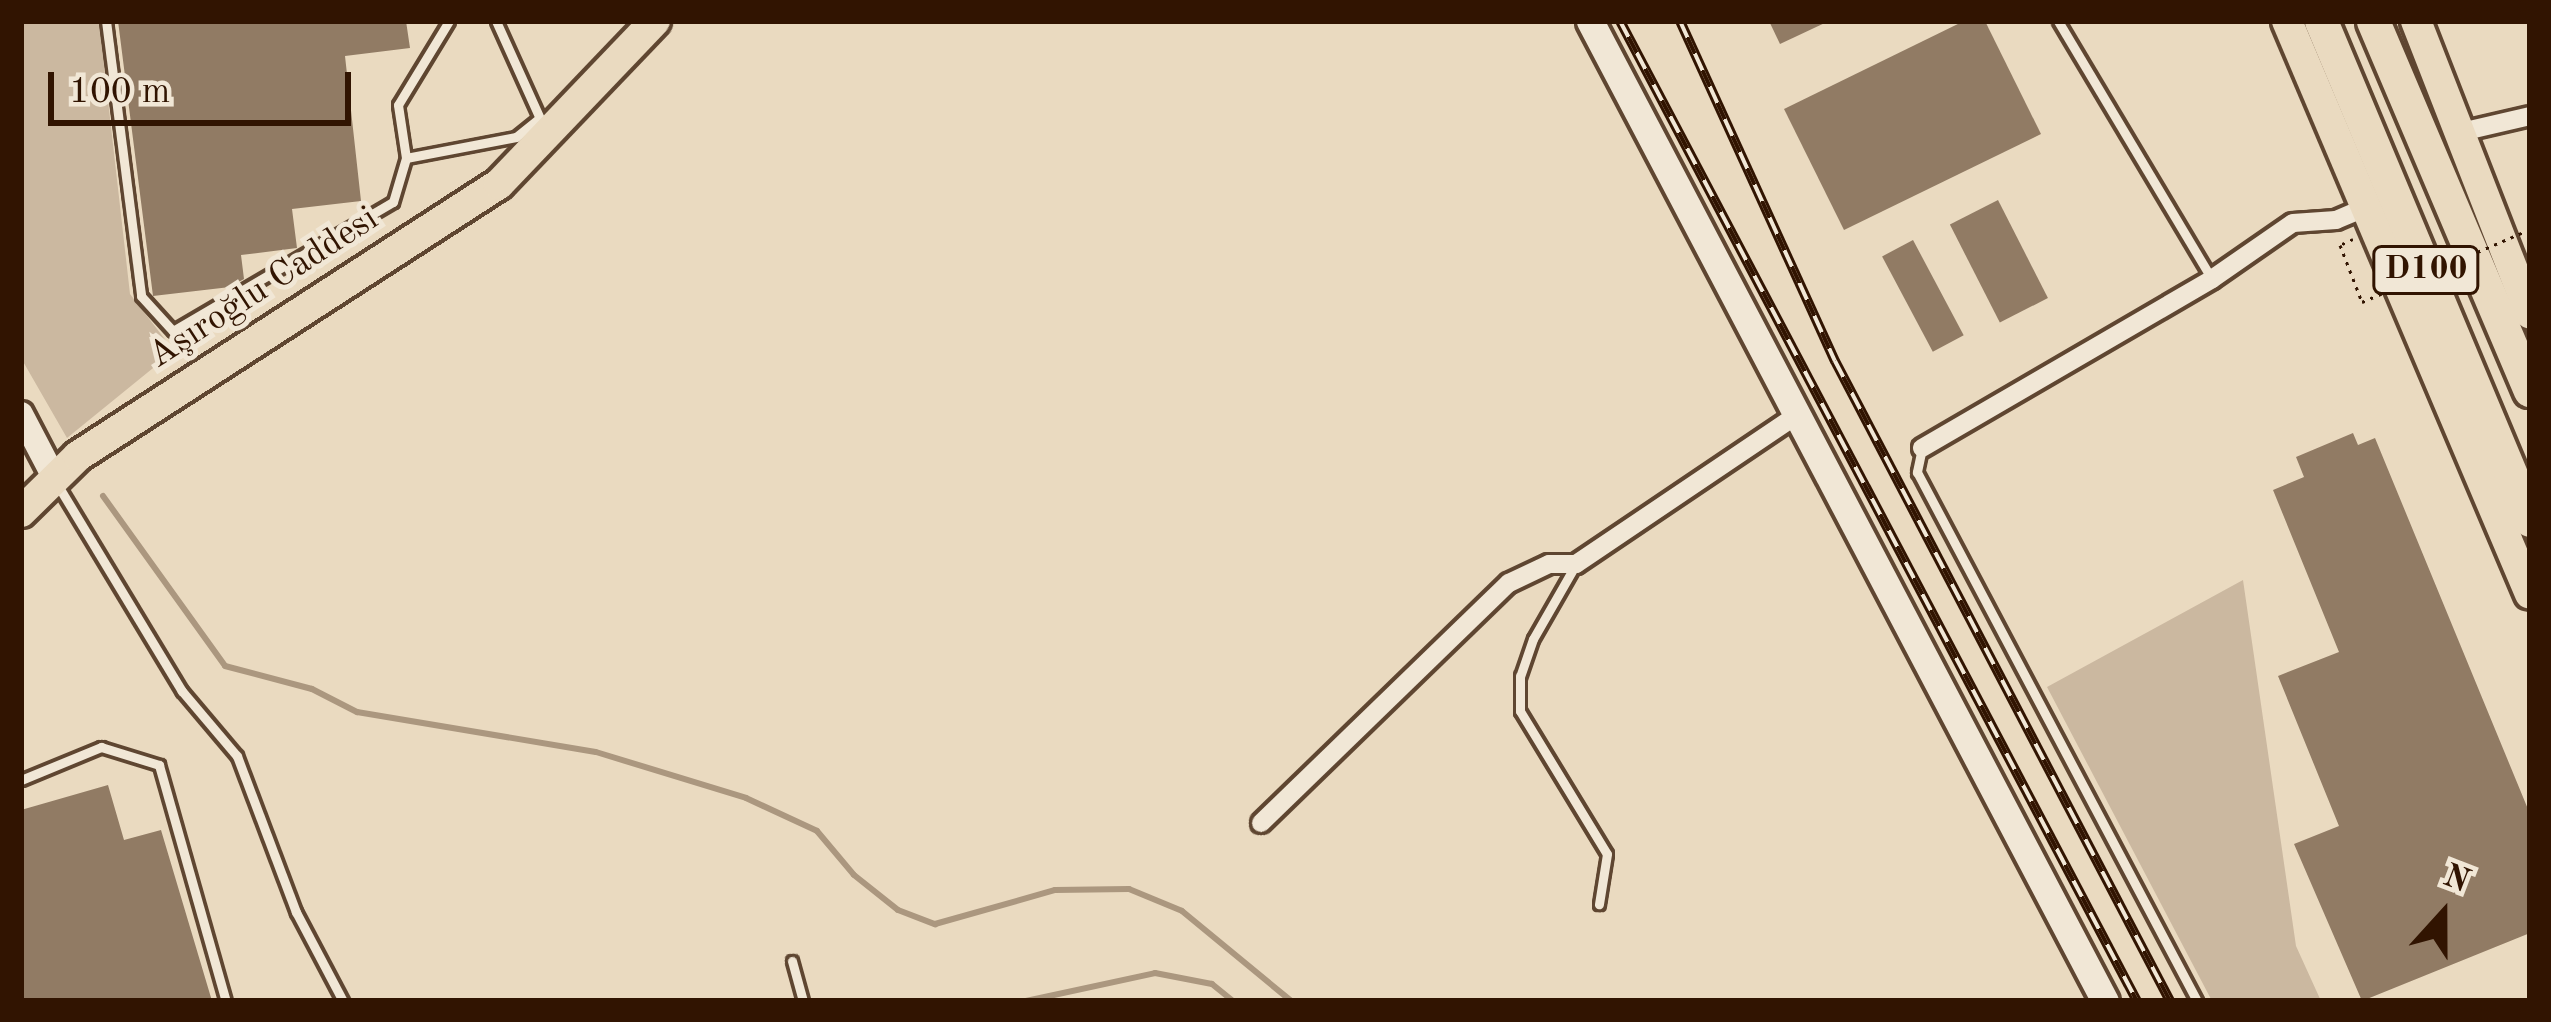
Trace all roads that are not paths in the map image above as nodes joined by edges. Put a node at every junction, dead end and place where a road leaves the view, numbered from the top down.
1 (106, 21) edge
2 (449, 21) edge
3 (496, 21) edge
4 (655, 21) edge
5 (1590, 21) edge
6 (2058, 21) edge
7 (2287, 21) edge
8 (2321, 21) edge
9 (2373, 21) edge
10 (2389, 21) edge
11 (2416, 21) edge
12 (2411, 112) junction
13 (2530, 116) edge
14 (543, 125) junction
15 (2457, 133) junction
16 (406, 158) junction
17 (2366, 207) junction
18 (2212, 279) junction
19 (2530, 314) edge
20 (2530, 390) edge
21 (1800, 413) junction
22 (21, 414) edge
23 (1922, 448) joint
24 (30, 451) edge
25 (55, 479) junction
26 (21, 512) edge
27 (2530, 520) edge
28 (1576, 564) junction
29 (2530, 593) edge
30 (21, 781) edge
31 (1261, 823) dead end
32 (1599, 904) dead end
33 (792, 961) dead end
34 (226, 1001) edge
35 (344, 1001) edge
36 (803, 1001) edge
37 (2105, 1001) edge
38 (2197, 1001) edge

1 - 16 lane
2 - 16 lane
3 - 14 lane
4 - 14 main road, Aşıroğlu Caddesi
5 - 21 main road
6 - 18 lane
7 - 17 main road
8 - 27 highway, D100
9 - 12 highway, D100
10 - 12 highway
11 - 15 main road
12 - 20 highway, D100
13 - 15 street
14 - 16 lane
14 - 25 main road, Aşıroğlu Caddesi
15 - 19 main road
17 - 18 street
17 - 29 main road
18 - 23 street
21 - 28 street
21 - 37 main road
22 - 24 street
23 - 38 lane
24 - 25 street
25 - 26 main road, Aşıroğlu Caddesi
25 - 35 lane
28 - 31 street
28 - 32 lane
30 - 34 lane
33 - 36 lane

